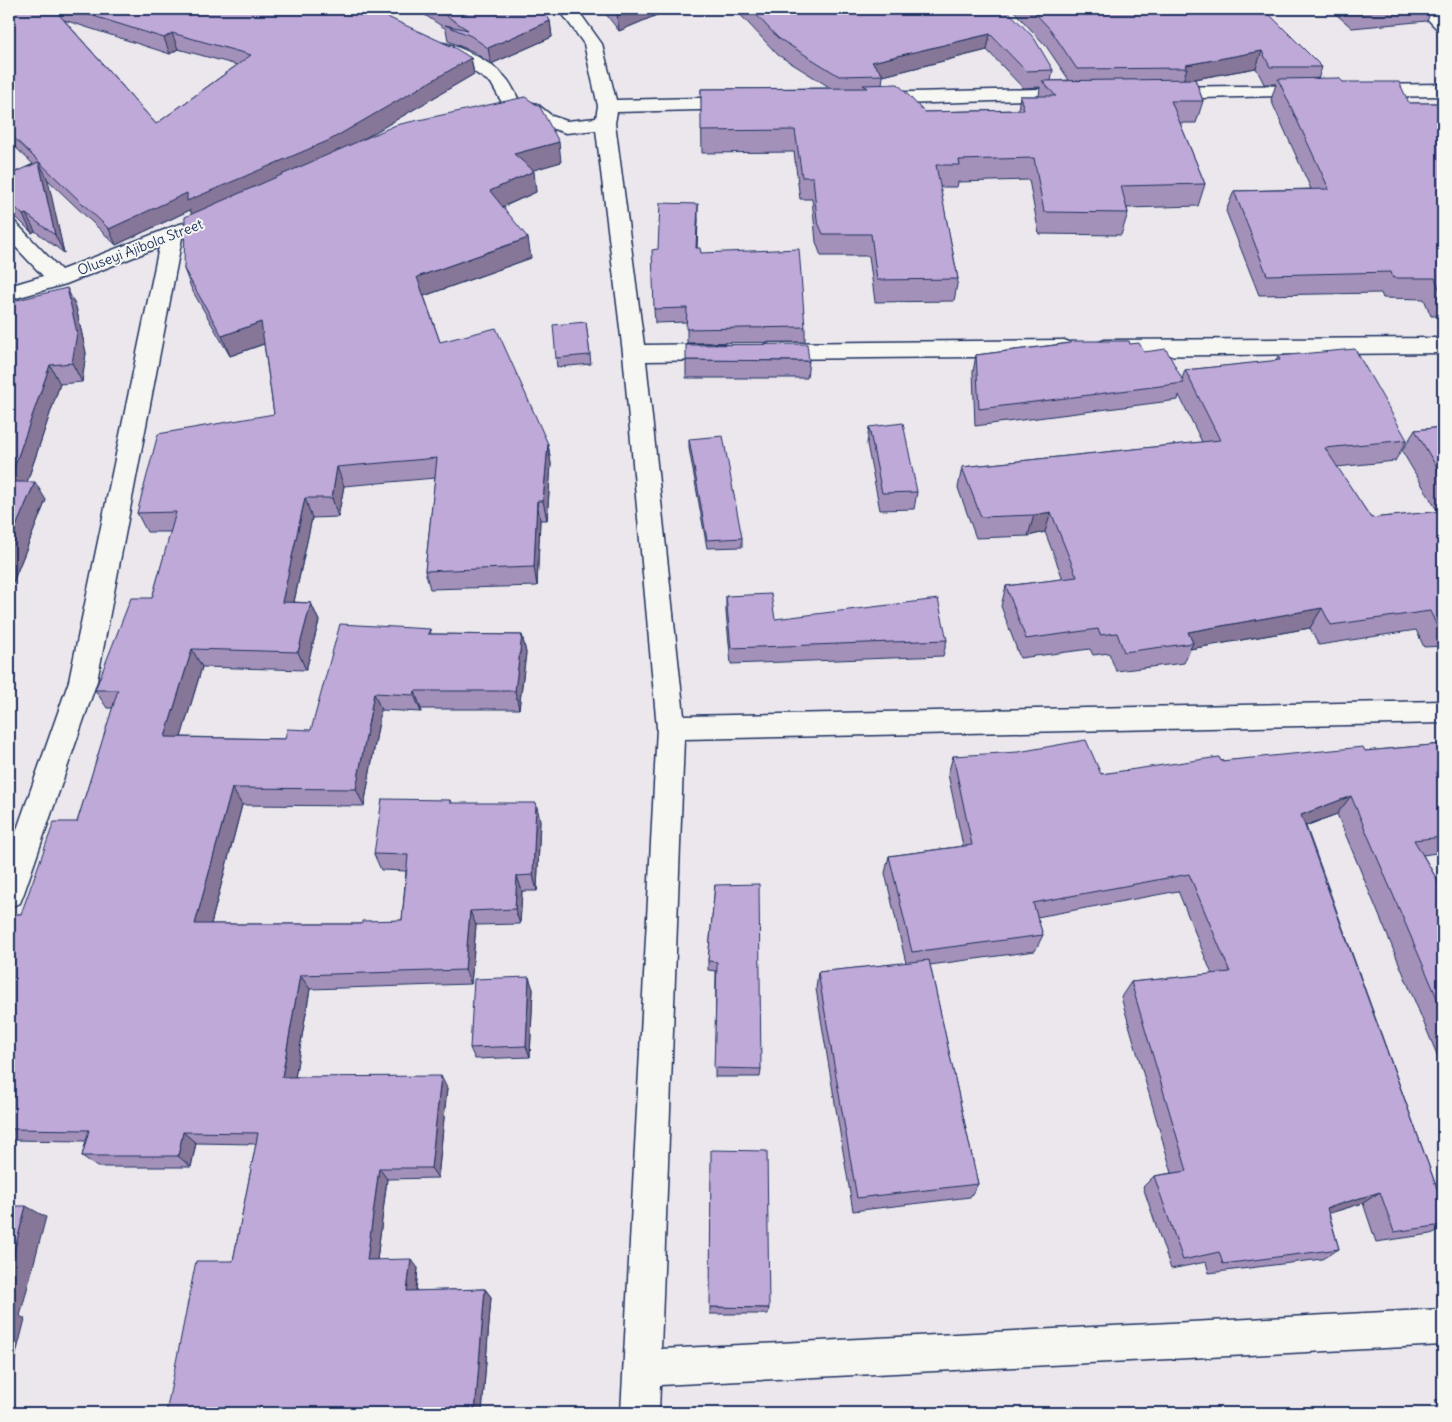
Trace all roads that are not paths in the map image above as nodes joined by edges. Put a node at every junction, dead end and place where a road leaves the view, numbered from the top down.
1 (568, 9) edge
2 (1427, 9) edge
3 (1443, 25) edge
4 (424, 40) edge
5 (1443, 90) edge
6 (1146, 93) edge
7 (1096, 94) edge
8 (857, 99) edge
9 (758, 102) edge
10 (607, 115) junction
11 (199, 224) edge
12 (9, 228) edge
13 (172, 236) junction
14 (58, 279) junction
15 (9, 292) edge
16 (1443, 345) edge
17 (634, 353) junction
18 (1443, 712) edge
19 (671, 728) junction
20 (9, 893) edge
21 (1443, 1327) edge
22 (641, 1368) junction
23 (640, 1413) edge

1 - 10 street
2 - 3 street
4 - 10 street
5 - 6 street
7 - 8 street
9 - 10 street
10 - 17 street
11 - 13 street, Oluseyi Ajibola Street
12 - 14 street
13 - 14 street, Oluseyi Ajibola Street
13 - 20 street
14 - 15 street, Oluseyi Ajibola Street
16 - 17 street
17 - 19 street
18 - 19 street
19 - 22 street
21 - 22 street
22 - 23 street

